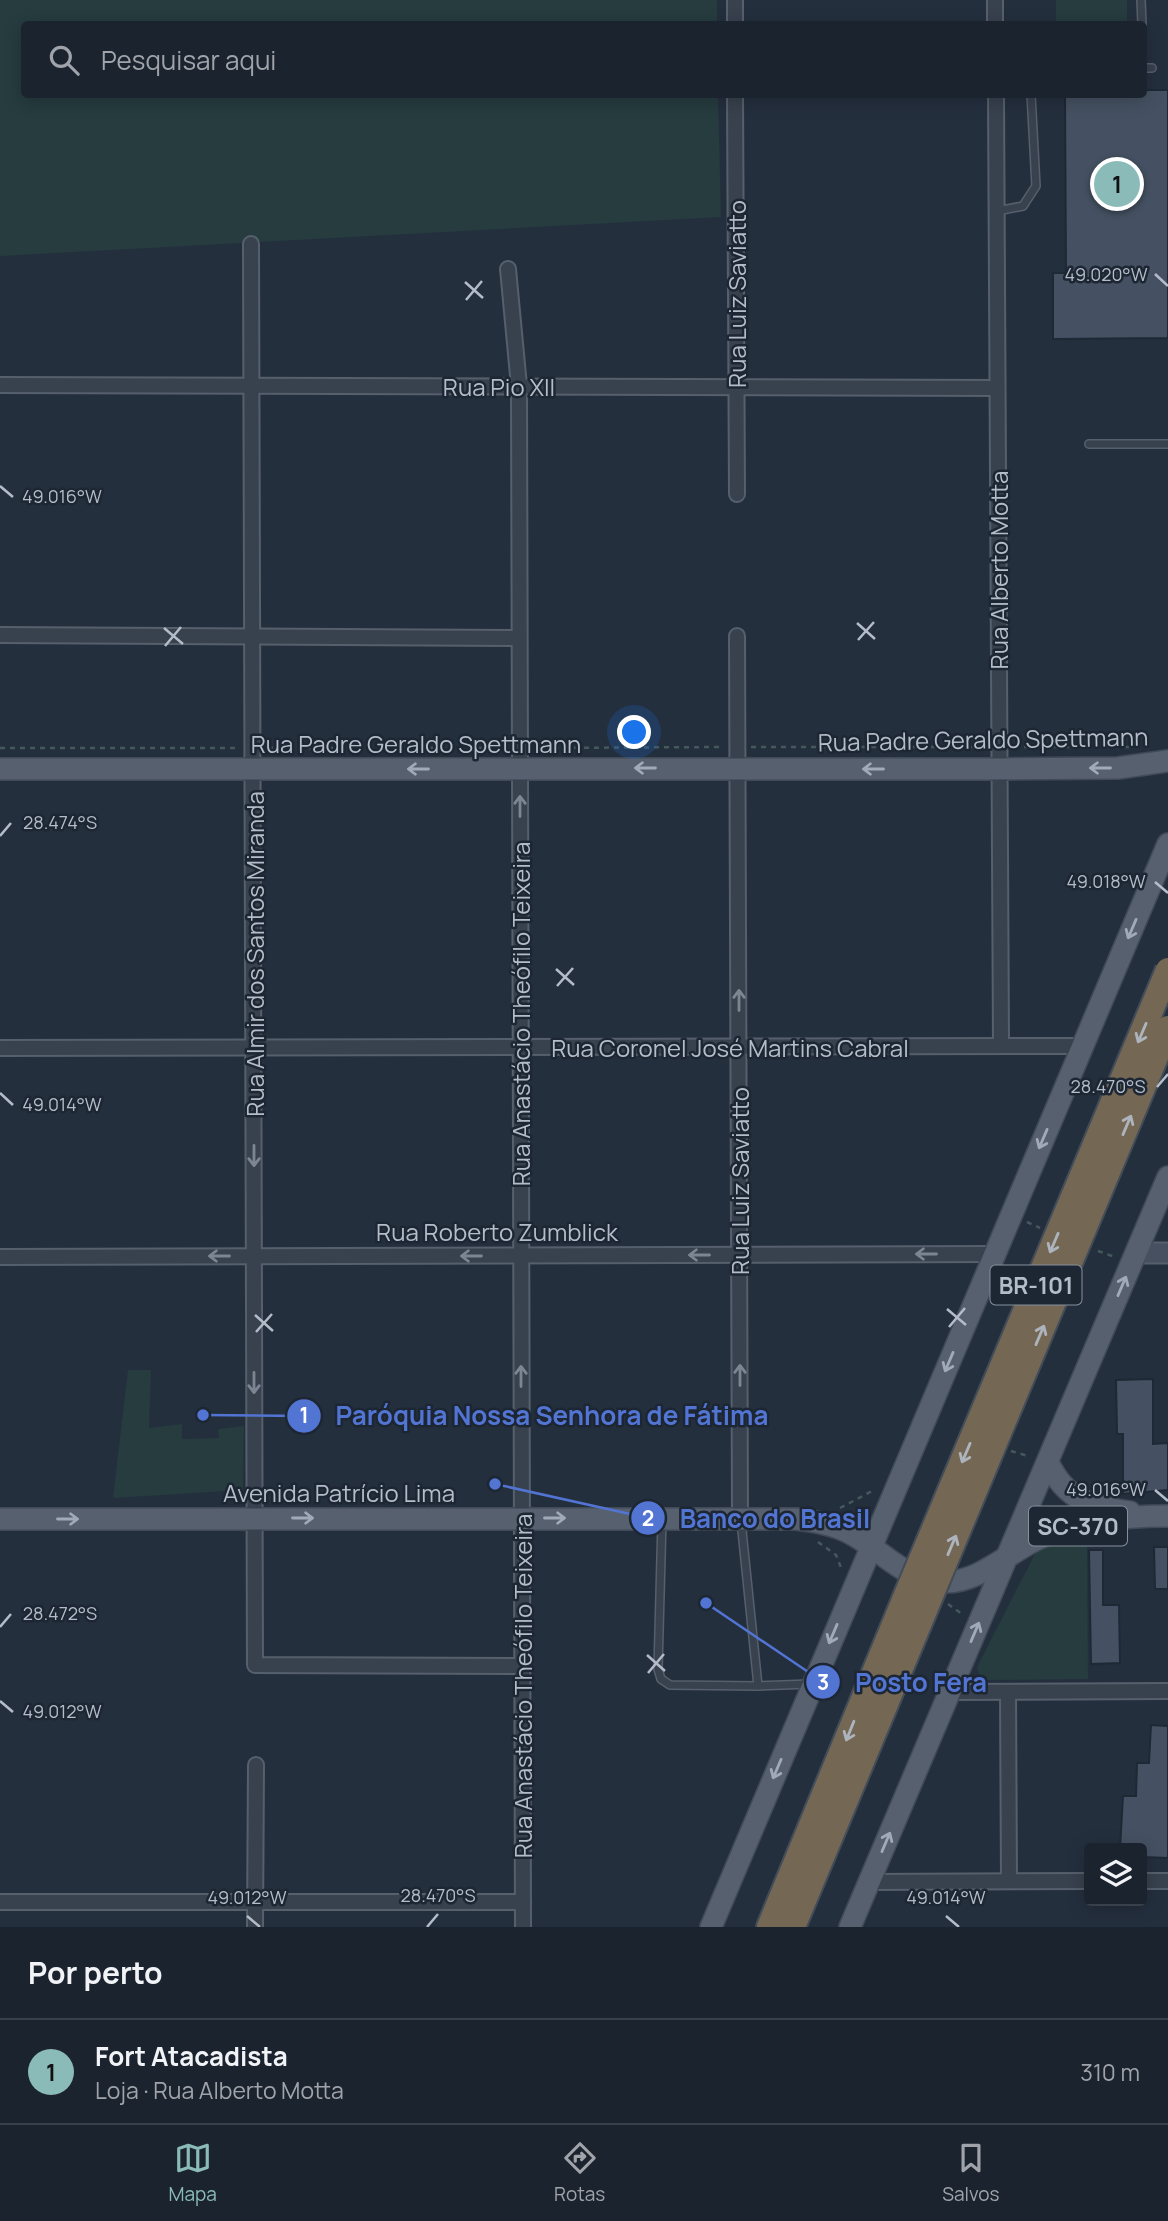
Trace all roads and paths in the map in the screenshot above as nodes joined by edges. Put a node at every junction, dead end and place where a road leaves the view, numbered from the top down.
1 (735, 0) edge
2 (995, 0) edge
3 (1141, 0) edge
4 (735, 21) edge
5 (995, 21) edge
6 (1142, 21) edge
7 (735, 98) edge
8 (996, 98) edge
9 (1031, 98) edge
10 (996, 211) junction
11 (251, 244) dead end
12 (508, 269) dead end
13 (0, 385) edge
14 (252, 386) junction
15 (519, 386) junction
16 (736, 387) junction
17 (997, 388) junction
18 (1089, 444) dead end
19 (1168, 444) edge
20 (737, 494) dead end
21 (0, 635) edge
22 (737, 636) dead end
23 (254, 637) junction
24 (519, 638) junction
25 (999, 747) junction
26 (1139, 747) dead end
27 (0, 748) edge
28 (254, 758) junction
29 (520, 758) junction
30 (738, 758) junction
31 (1168, 761) edge
32 (0, 769) edge
33 (999, 769) junction
34 (1168, 844) edge
35 (1168, 970) edge
36 (1168, 1028) edge
37 (739, 1046) junction
38 (1001, 1046) junction
39 (1082, 1046) junction
40 (254, 1047) junction
41 (520, 1047) junction
42 (0, 1048) edge
43 (1168, 1177) edge
44 (1136, 1253) junction
45 (1168, 1253) edge
46 (995, 1254) junction
47 (521, 1255) junction
48 (740, 1255) junction
49 (254, 1256) junction
50 (0, 1257) edge
51 (1048, 1462) junction
52 (901, 1474) junction
53 (1160, 1516) edge
54 (740, 1517) junction
55 (254, 1518) junction
56 (522, 1518) junction
57 (662, 1518) junction
58 (0, 1519) edge
59 (810, 1521) junction
60 (871, 1546) junction
61 (1008, 1556) junction
62 (859, 1574) junction
63 (915, 1604) junction
64 (522, 1666) junction
65 (813, 1684) junction
66 (758, 1686) junction
67 (1168, 1691) edge
68 (949, 1692) junction
69 (1008, 1692) junction
70 (256, 1765) dead end
71 (1009, 1881) junction
72 (1084, 1881) edge
73 (1147, 1881) edge
74 (1168, 1881) edge
75 (869, 1882) junction
76 (0, 1902) edge
77 (255, 1902) junction
78 (523, 1902) junction
79 (255, 1927) edge
80 (523, 1927) edge
81 (711, 1927) edge
82 (769, 1927) edge
83 (793, 1927) edge
84 (850, 1927) edge

1 - 4 street
2 - 5 street
3 - 6 lane
7 - 16 street, Rua Luiz Saviatto
8 - 10 street, Rua Alberto Motta
9 - 10 lane
10 - 17 street, Rua Alberto Motta
11 - 14 street, Rua Almir dos Santos Miranda
12 - 15 street, Rua Anastácio Theófilo Teixeira
13 - 14 street, Rua Pio XII
14 - 15 street, Rua Pio XII
14 - 23 street, Rua Almir dos Santos Miranda
15 - 16 street, Rua Pio XII
15 - 24 street, Rua Anastácio Theófilo Teixeira
16 - 17 street, Rua Pio XII
16 - 20 street, Rua Luiz Saviatto
17 - 25 street, Rua Alberto Motta
18 - 19 lane
21 - 23 street
22 - 30 street, Rua Luiz Saviatto
23 - 24 street
23 - 28 street, Rua Almir dos Santos Miranda
24 - 29 street, Rua Anastácio Theófilo Teixeira
25 - 26 path
25 - 30 path
25 - 33 street, Rua Alberto Motta
27 - 28 path
29 -> 28 main road, Rua Padre Geraldo Spettmann
28 - 29 path
28 - 32 main road, Rua Padre Geraldo Spettmann
28 - 40 street, Rua Almir dos Santos Miranda
30 -> 29 main road, Rua Padre Geraldo Spettmann
29 - 30 path
41 -> 29 street, Rua Anastácio Theófilo Teixeira
33 -> 30 main road, Rua Padre Geraldo Spettmann
37 -> 30 street, Rua Luiz Saviatto
31 -> 33 main road, Rua Padre Geraldo Spettmann
33 - 38 street, Rua Alberto Motta
34 -> 39 main road
35 -> 63 highway, BR-101, bridge
63 -> 36 highway, BR-101, bridge
37 - 38 street, Rua Coronel José Martins Cabral
37 - 41 street, Rua Coronel José Martins Cabral
37 - 48 street, Rua Luiz Saviatto
38 - 39 street, Rua Coronel José Martins Cabral
39 -> 46 main road
40 - 41 street, Rua Coronel José Martins Cabral
40 - 42 street, Rua Coronel José Martins Cabral
40 -> 49 street, Rua Almir dos Santos Miranda
41 - 47 street, Rua Anastácio Theófilo Teixeira
43 - 44 main road
44 - 45 street
51 -> 44 main road
46 -> 48 street, Rua Roberto Zumblick
46 -> 52 main road
48 -> 47 street, Rua Roberto Zumblick
47 -> 49 street, Rua Roberto Zumblick
56 -> 47 street, Rua Anastácio Theófilo Teixeira
54 -> 48 street, Rua Luiz Saviatto
49 -> 50 street, Rua Roberto Zumblick
49 -> 55 street, Rua Almir dos Santos Miranda
51 - 53 main road, Avenida Patrício Lima / SC-370
51 - 61 main road
52 - 59 path
52 - 60 main road
53 - 61 main road, Avenida Patrício Lima / SC-370
54 - 57 main road, Avenida Patrício Lima
54 - 59 main road, Avenida Patrício Lima
54 - 66 lane
55 -> 56 main road, Avenida Patrício Lima
58 -> 55 main road, Avenida Patrício Lima
55 - 64 street, Rua Almir dos Santos Miranda
56 -> 57 main road, Avenida Patrício Lima
56 - 64 street, Rua Anastácio Theófilo Teixeira
57 - 66 lane
59 - 60 main road, Avenida Patrício Lima
59 - 62 main road
60 - 61 main road, Avenida Patrício Lima
60 - 62 main road
68 -> 61 main road
62 -> 65 main road
63 -> 82 highway, BR-101
63 - 83 highway, BR-101
64 - 78 street, Rua Anastácio Theófilo Teixeira
65 - 66 lane
65 -> 81 main road
67 - 69 street
68 - 69 street
75 -> 68 main road
69 - 71 street
70 - 77 street
71 - 72 street
71 - 75 street
73 - 74 street
75 - 84 main road
76 - 77 street
77 - 78 street
77 - 79 street
78 - 80 street, Rua Anastácio Theófilo Teixeira

